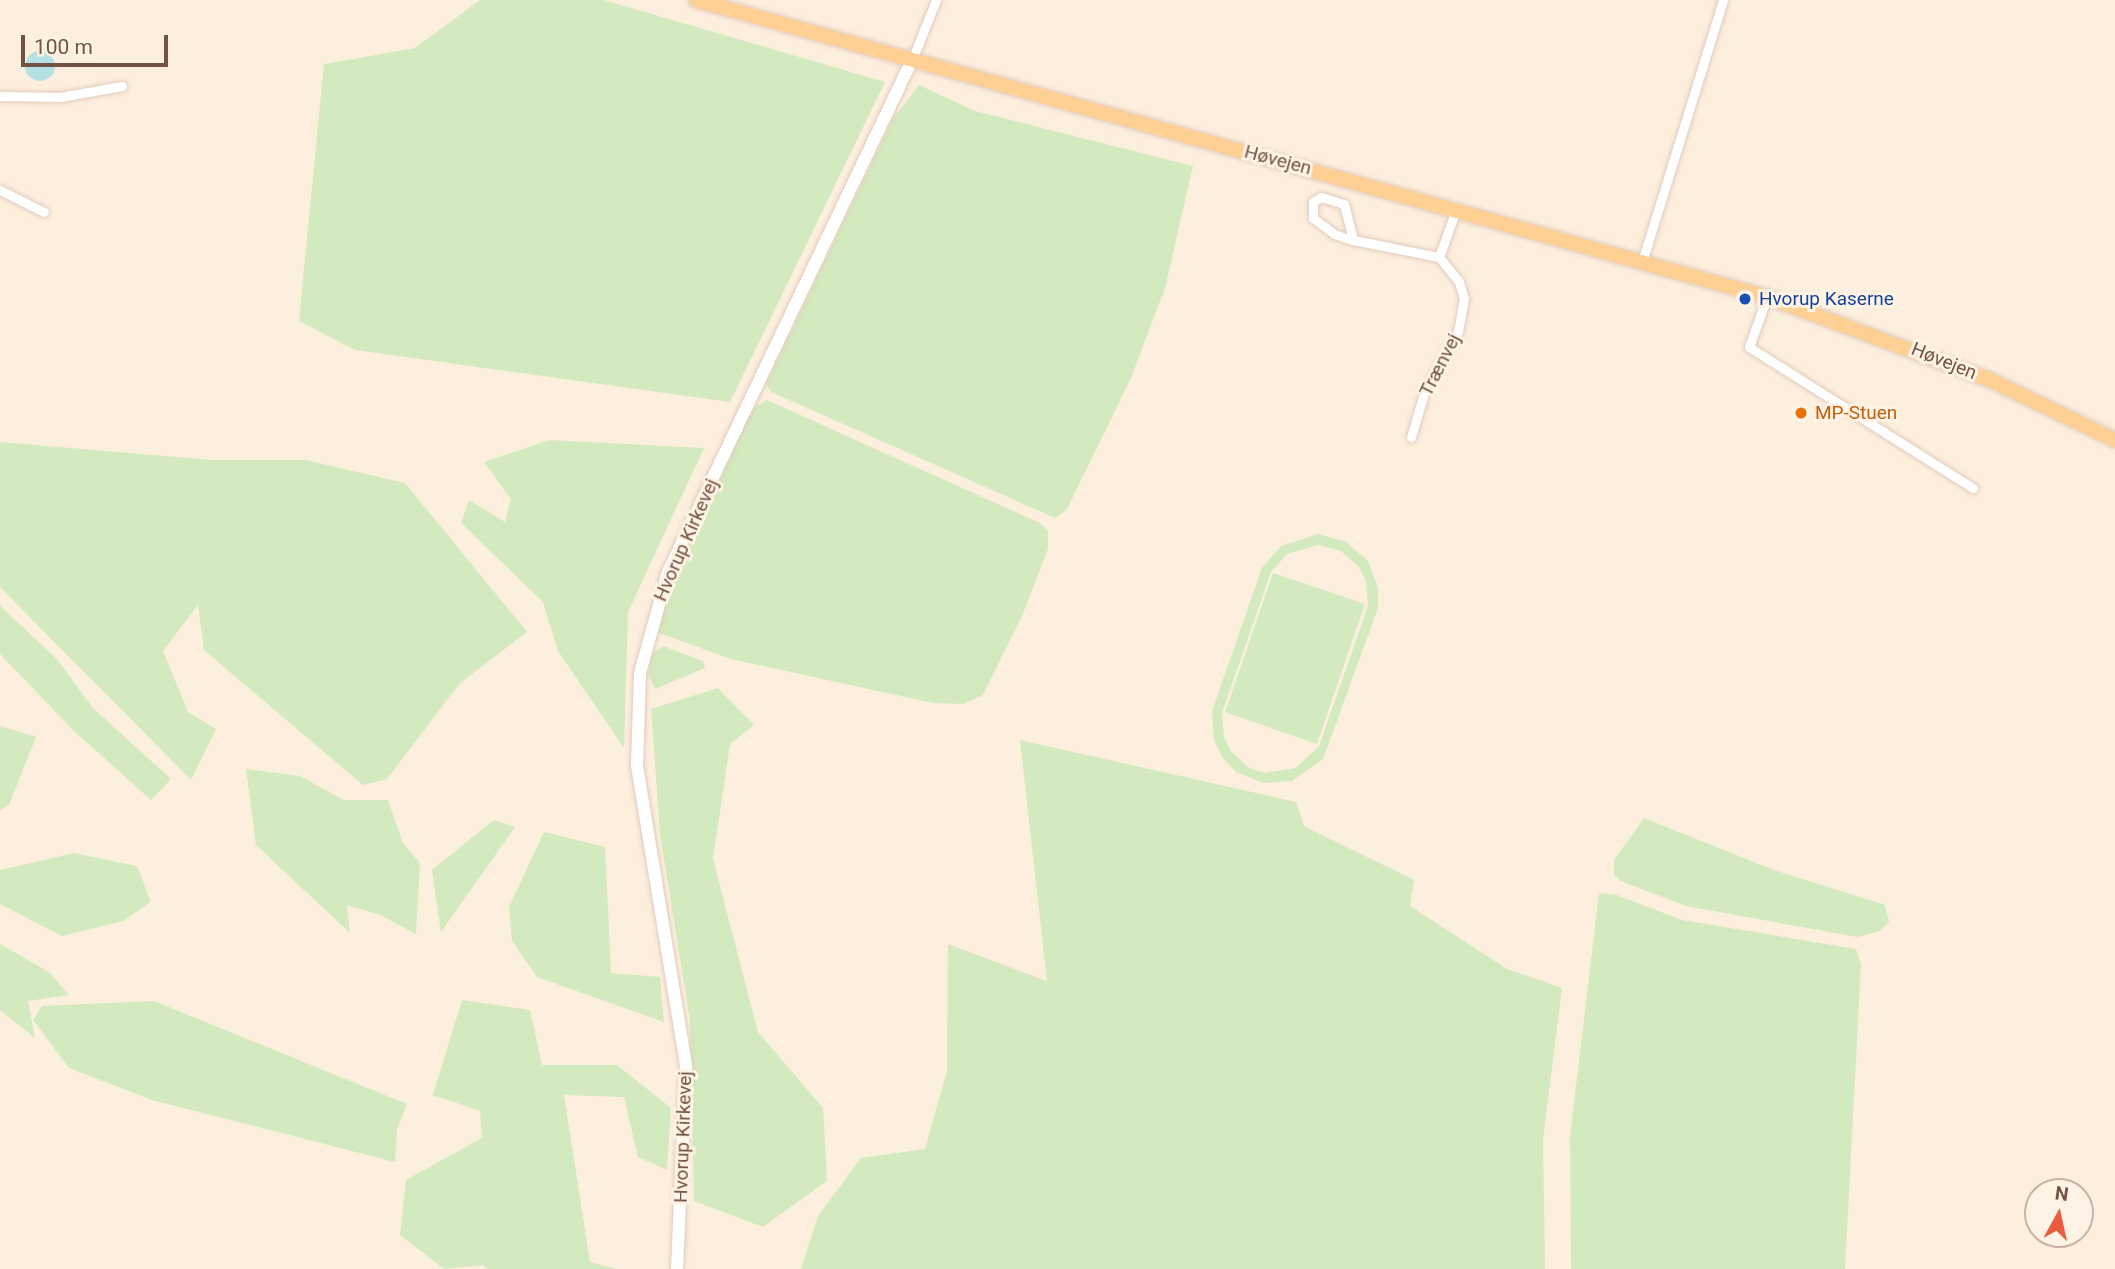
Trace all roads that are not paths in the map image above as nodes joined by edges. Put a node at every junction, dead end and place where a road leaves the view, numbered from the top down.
1 (696, 0) edge
2 (936, 0) edge
3 (1723, 0) edge
4 (912, 60) junction
5 (122, 86) dead end
6 (0, 96) edge
7 (0, 191) edge
8 (1456, 210) junction
9 (44, 212) dead end
10 (1353, 240) junction
11 (1439, 257) junction
12 (1642, 262) junction
13 (1767, 297) junction
14 (1411, 437) dead end
15 (2115, 440) edge
16 (1973, 488) dead end
17 (677, 1269) edge

1 - 4 main road, Høvejen
2 - 4 street
3 - 12 street
4 - 8 main road, Høvejen
4 - 17 street, Hvorup Kirkevej
5 - 6 street
7 - 9 street
8 - 11 street
8 - 12 main road, Høvejen
10 - 10 street
10 - 11 street
11 - 14 street, Trænvej
12 - 13 main road, Høvejen
13 - 15 main road, Høvejen
13 - 16 street

